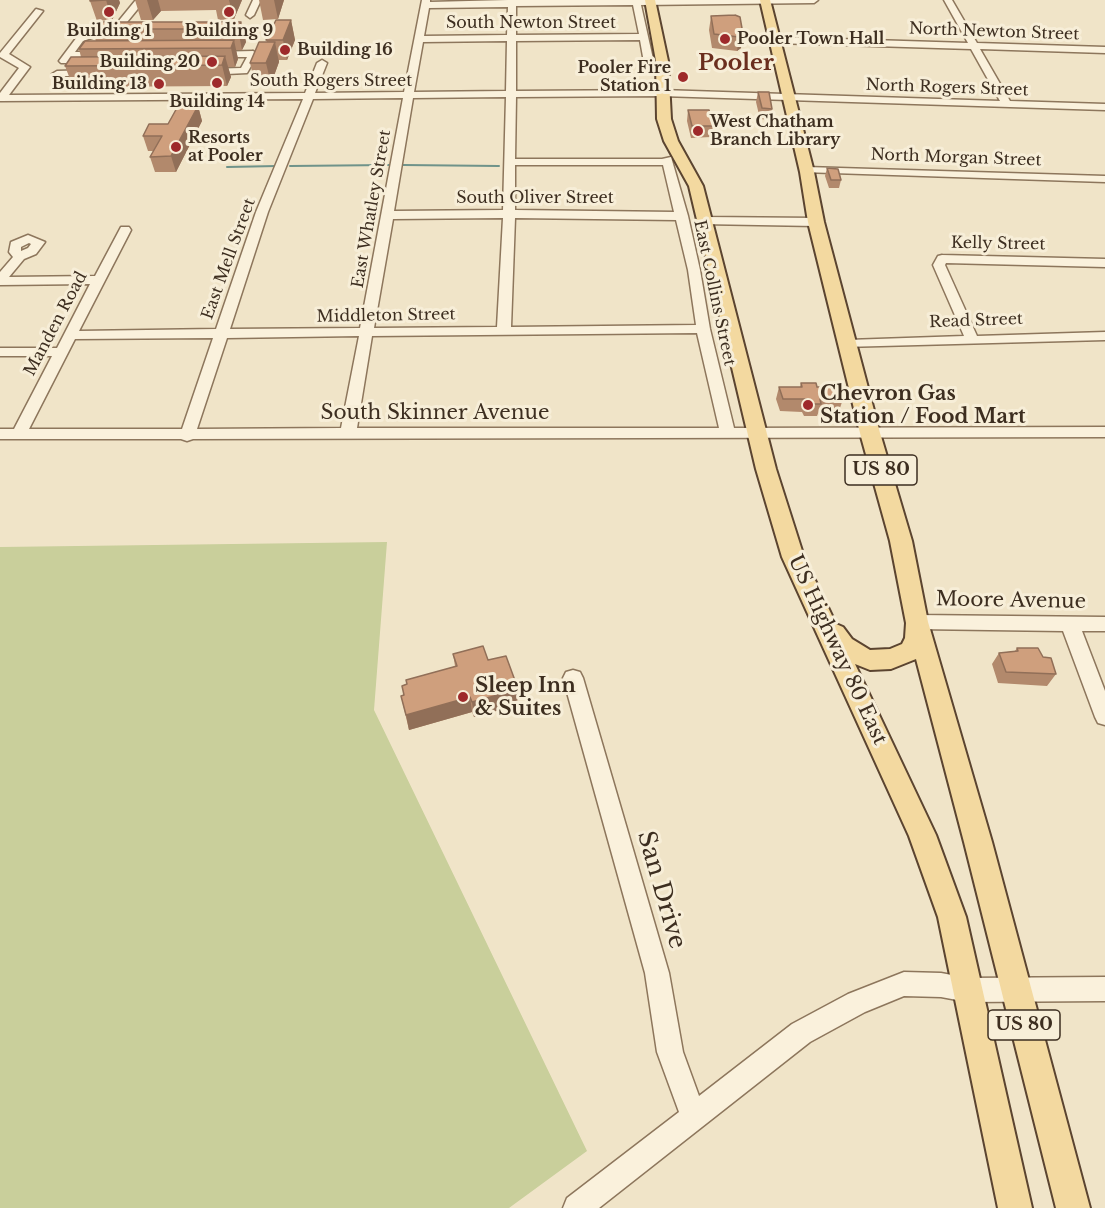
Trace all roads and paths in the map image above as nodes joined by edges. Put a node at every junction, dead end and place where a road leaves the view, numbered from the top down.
1 (148, 0) edge
2 (257, 0) edge
3 (813, 0) edge
4 (948, 0) edge
5 (636, 1) edge
6 (650, 1) edge
7 (765, 1) edge
8 (807, 1) edge
9 (426, 2) edge
10 (512, 2) edge
11 (39, 11) dead end
12 (250, 15) dead end
13 (645, 37) junction
14 (418, 39) junction
15 (512, 39) junction
16 (775, 40) junction
17 (975, 46) junction
18 (1105, 50) edge
19 (207, 54) edge
20 (69, 55) junction
21 (115, 55) edge
22 (322, 63) dead end
23 (650, 68) dead end
24 (200, 72) edge
25 (101, 73) edge
26 (57, 74) junction
27 (661, 93) junction
28 (509, 94) junction
29 (410, 95) junction
30 (310, 96) junction
31 (788, 97) junction
32 (0, 98) edge
33 (45, 98) junction
34 (1007, 104) junction
35 (1103, 112) edge
36 (508, 162) junction
37 (806, 170) junction
38 (1105, 179) edge
39 (509, 214) junction
40 (388, 215) junction
41 (681, 216) junction
42 (705, 221) junction
43 (816, 222) junction
44 (125, 231) dead end
45 (20, 256) dead end
46 (1105, 263) edge
47 (0, 280) edge
48 (100, 280) junction
49 (703, 329) junction
50 (504, 332) junction
51 (367, 334) junction
52 (70, 335) junction
53 (219, 335) junction
54 (1105, 336) edge
55 (972, 339) junction
56 (848, 344) junction
57 (0, 352) edge
58 (61, 352) junction
59 (1105, 432) edge
60 (728, 433) junction
61 (870, 433) junction
62 (0, 434) edge
63 (19, 434) junction
64 (348, 434) junction
65 (757, 434) junction
66 (187, 436) junction
67 (817, 607) junction
68 (917, 622) junction
69 (1070, 624) junction
70 (1105, 624) edge
71 (573, 678) dead end
72 (1105, 717) edge
73 (1014, 988) junction
74 (1105, 989) edge
75 (968, 990) junction
76 (694, 1116) junction
77 (577, 1208) edge
78 (1015, 1208) edge
79 (1073, 1208) edge

1 - 20 street
2 - 12 street
3 - 8 street
4 - 17 street
5 - 6 street
5 - 10 street
5 - 13 street
6 - 7 street
6 - 27 main road, US 80
7 - 8 street
7 - 16 main road, US 80
9 - 10 street
9 - 14 street, East Whatley Street
10 - 15 street
11 - 32 street
13 - 15 street, South Newton Street
13 - 23 street
14 - 15 street, South Newton Street
14 - 29 street, East Whatley Street
15 - 28 street
16 - 17 street, North Newton Street
16 - 31 main road, US 80
17 - 18 street, North Newton Street
17 - 34 street
19 - 24 street
20 - 21 street
20 - 26 street
22 - 30 street, East Mell Street
25 - 26 street
26 - 33 street
27 - 28 street, South Rogers Street
27 - 31 street, North Rogers Street
27 - 42 main road, US Highway 80 East / US 80
28 - 29 street, South Rogers Street
28 - 36 street
29 - 30 street, South Rogers Street
29 - 40 street, East Whatley Street
30 - 33 street, South Rogers Street
30 - 53 street, East Mell Street
31 - 34 street, North Rogers Street
31 - 37 main road, US 80
32 - 33 street, South Rogers Street
34 - 35 street, North Rogers Street
36 - 39 street
36 - 41 street, East Collins Street
37 - 38 street, North Morgan Street
37 - 43 main road, US 80
39 - 40 street, South Oliver Street
39 - 41 street, South Oliver Street
39 - 50 street
40 - 51 street, East Whatley Street
41 - 49 street, East Collins Street
42 - 43 street
42 - 65 main road, US Highway 80 East / US 80
43 - 56 main road, US 80
44 - 48 street, Manden Road
45 - 47 street
46 - 55 street, Kelly Street
47 - 48 street
48 - 52 street, Manden Road
49 - 50 street, Middleton Street
49 - 60 street, East Collins Street
50 - 51 street, Middleton Street
51 - 53 street, Middleton Street
51 - 64 street, East Whatley Street
52 - 53 street, Middleton Street
52 - 58 street, Manden Road
53 - 66 street, East Mell Street
54 - 55 street, Read Street
55 - 56 street, Read Street
56 - 61 main road, US 80
57 - 58 street
58 - 63 street, Manden Road
59 - 61 street, South Skinner Avenue
60 - 64 street, South Skinner Avenue
60 - 65 street, South Skinner Avenue
61 - 65 street, South Skinner Avenue
61 - 68 main road, US 80
62 - 63 street, South Skinner Avenue
63 - 66 street, South Skinner Avenue
64 - 66 street, South Skinner Avenue
65 - 67 main road, US Highway 80 East / US 80
67 - 68 main road
67 - 75 main road, US Highway 80 East / US 80
68 - 69 street, Moore Avenue
68 - 73 main road, US 80
69 - 70 street, Moore Avenue
69 - 72 street
71 - 76 street, San Drive
73 - 74 street
73 - 75 street
73 - 79 main road, US 80
75 - 76 street
75 - 78 main road, US Highway 80 East / US 80
76 - 77 street

